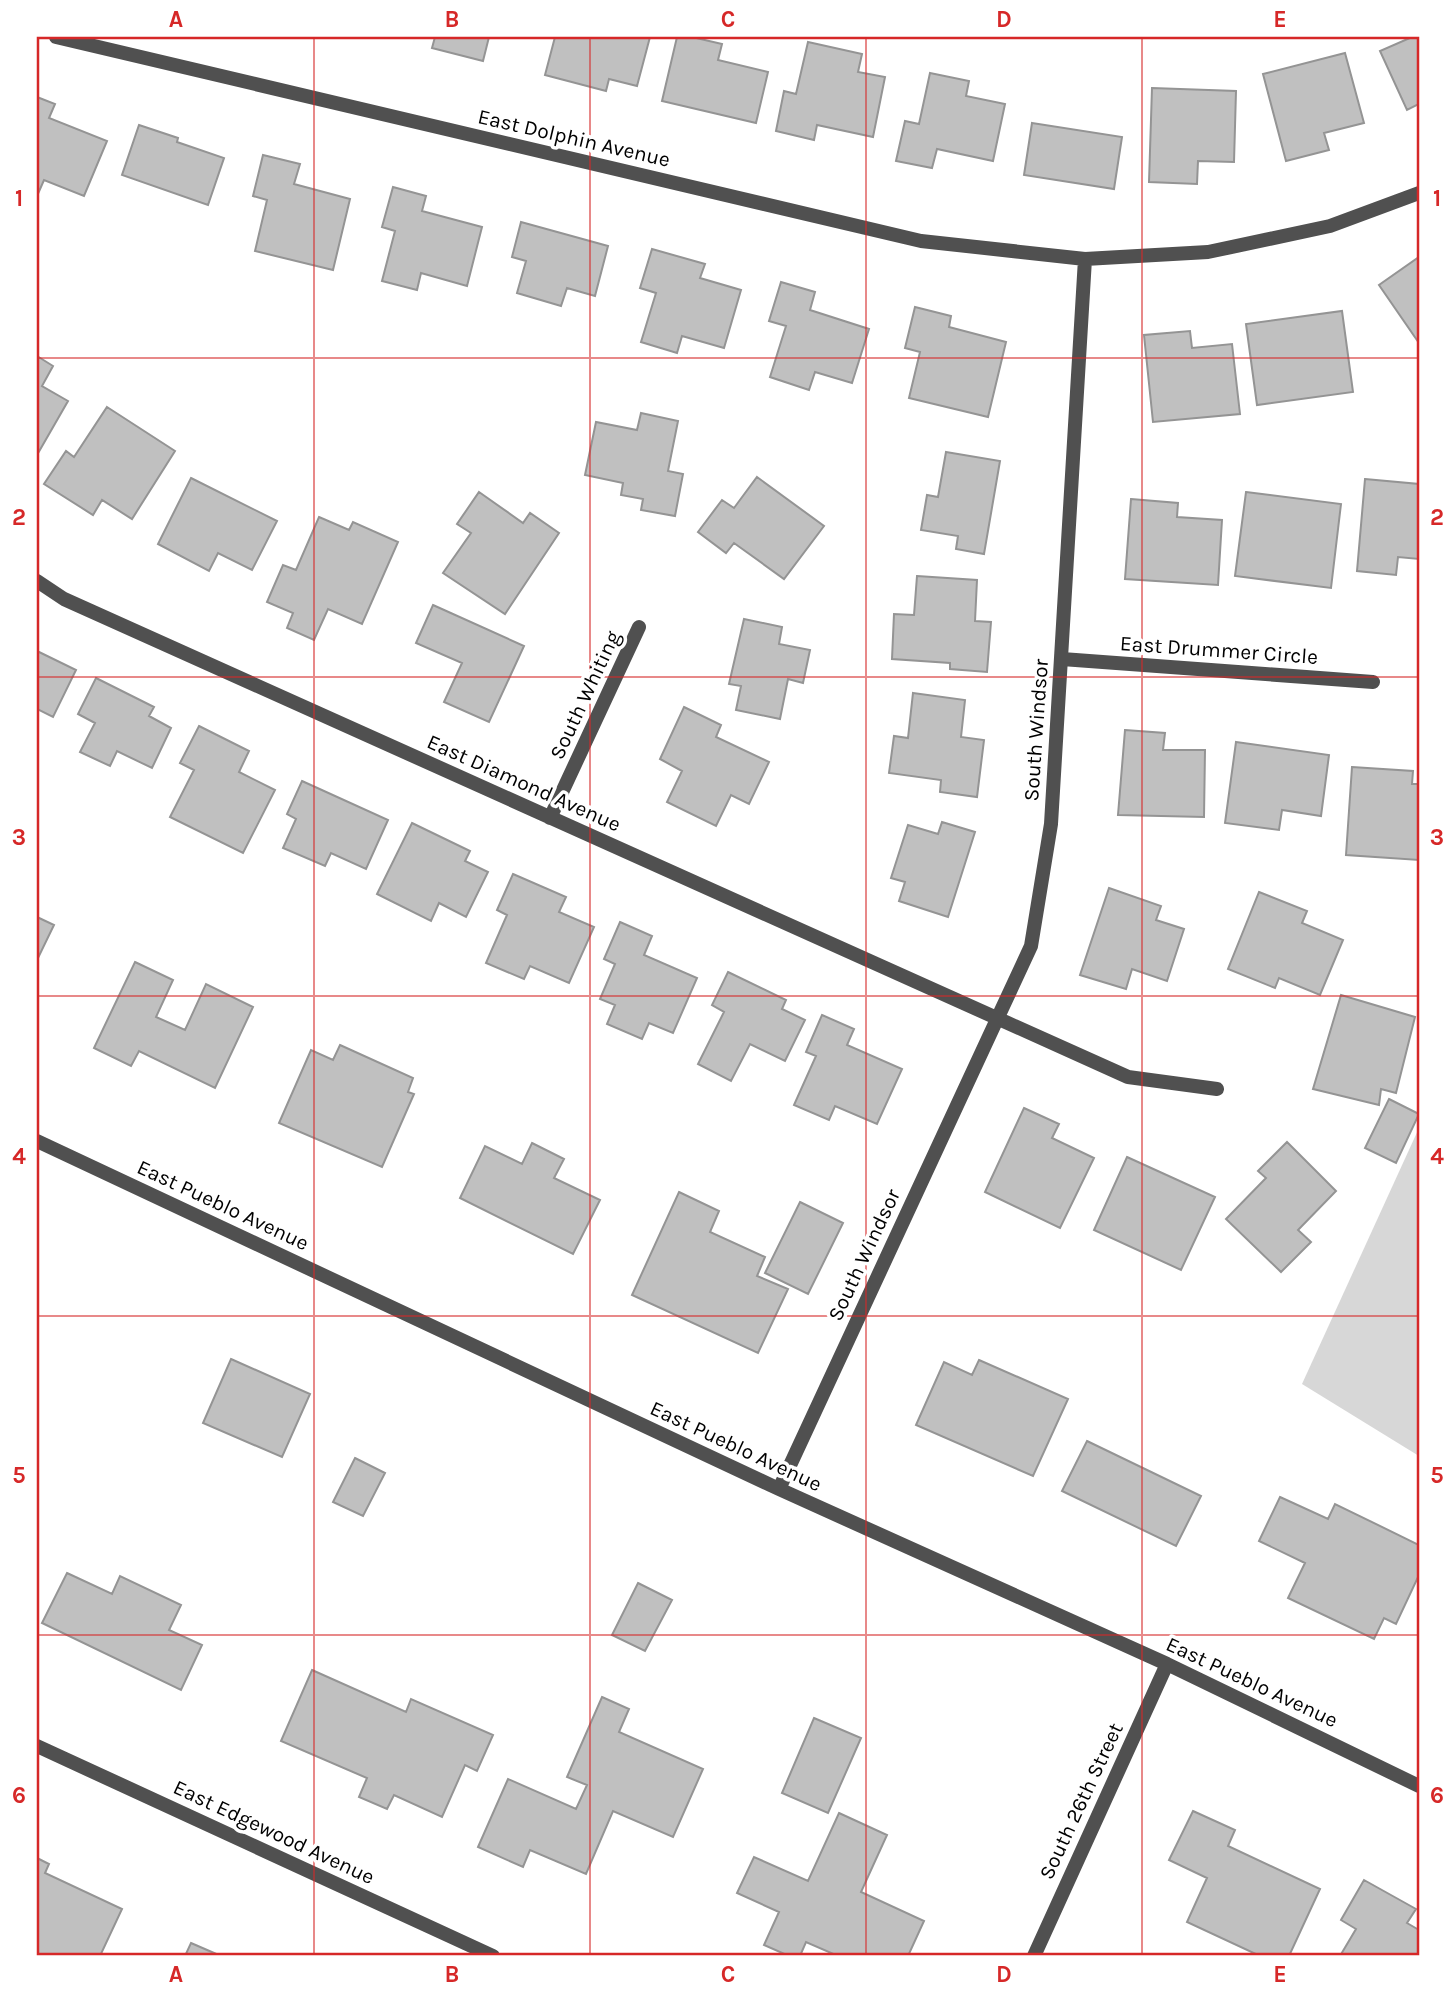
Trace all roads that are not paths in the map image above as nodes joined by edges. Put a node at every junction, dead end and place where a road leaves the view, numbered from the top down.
1 (56, 37) edge
2 (1419, 193) edge
3 (1085, 259) junction
4 (37, 581) edge
5 (639, 628) dead end
6 (1062, 659) junction
7 (1373, 682) dead end
8 (550, 818) junction
9 (997, 1018) junction
10 (1217, 1089) dead end
11 (37, 1141) edge
12 (779, 1489) junction
13 (1167, 1664) junction
14 (37, 1746) edge
15 (1419, 1786) edge
16 (493, 1956) edge
17 (1034, 1956) edge

1 - 3 street, East Dolphin Avenue
2 - 3 street
3 - 6 street, South Windsor
4 - 8 street, East Diamond Avenue
5 - 8 street, South Whiting
6 - 7 street, East Drummer Circle
6 - 9 street, South Windsor
8 - 9 street, East Diamond Avenue
9 - 10 street, East Diamond Avenue
9 - 12 street, South Windsor
11 - 12 street, East Pueblo Avenue
12 - 13 street, East Pueblo Avenue
13 - 15 street, East Pueblo Avenue
13 - 17 street, South 26th Street
14 - 16 street, East Edgewood Avenue

